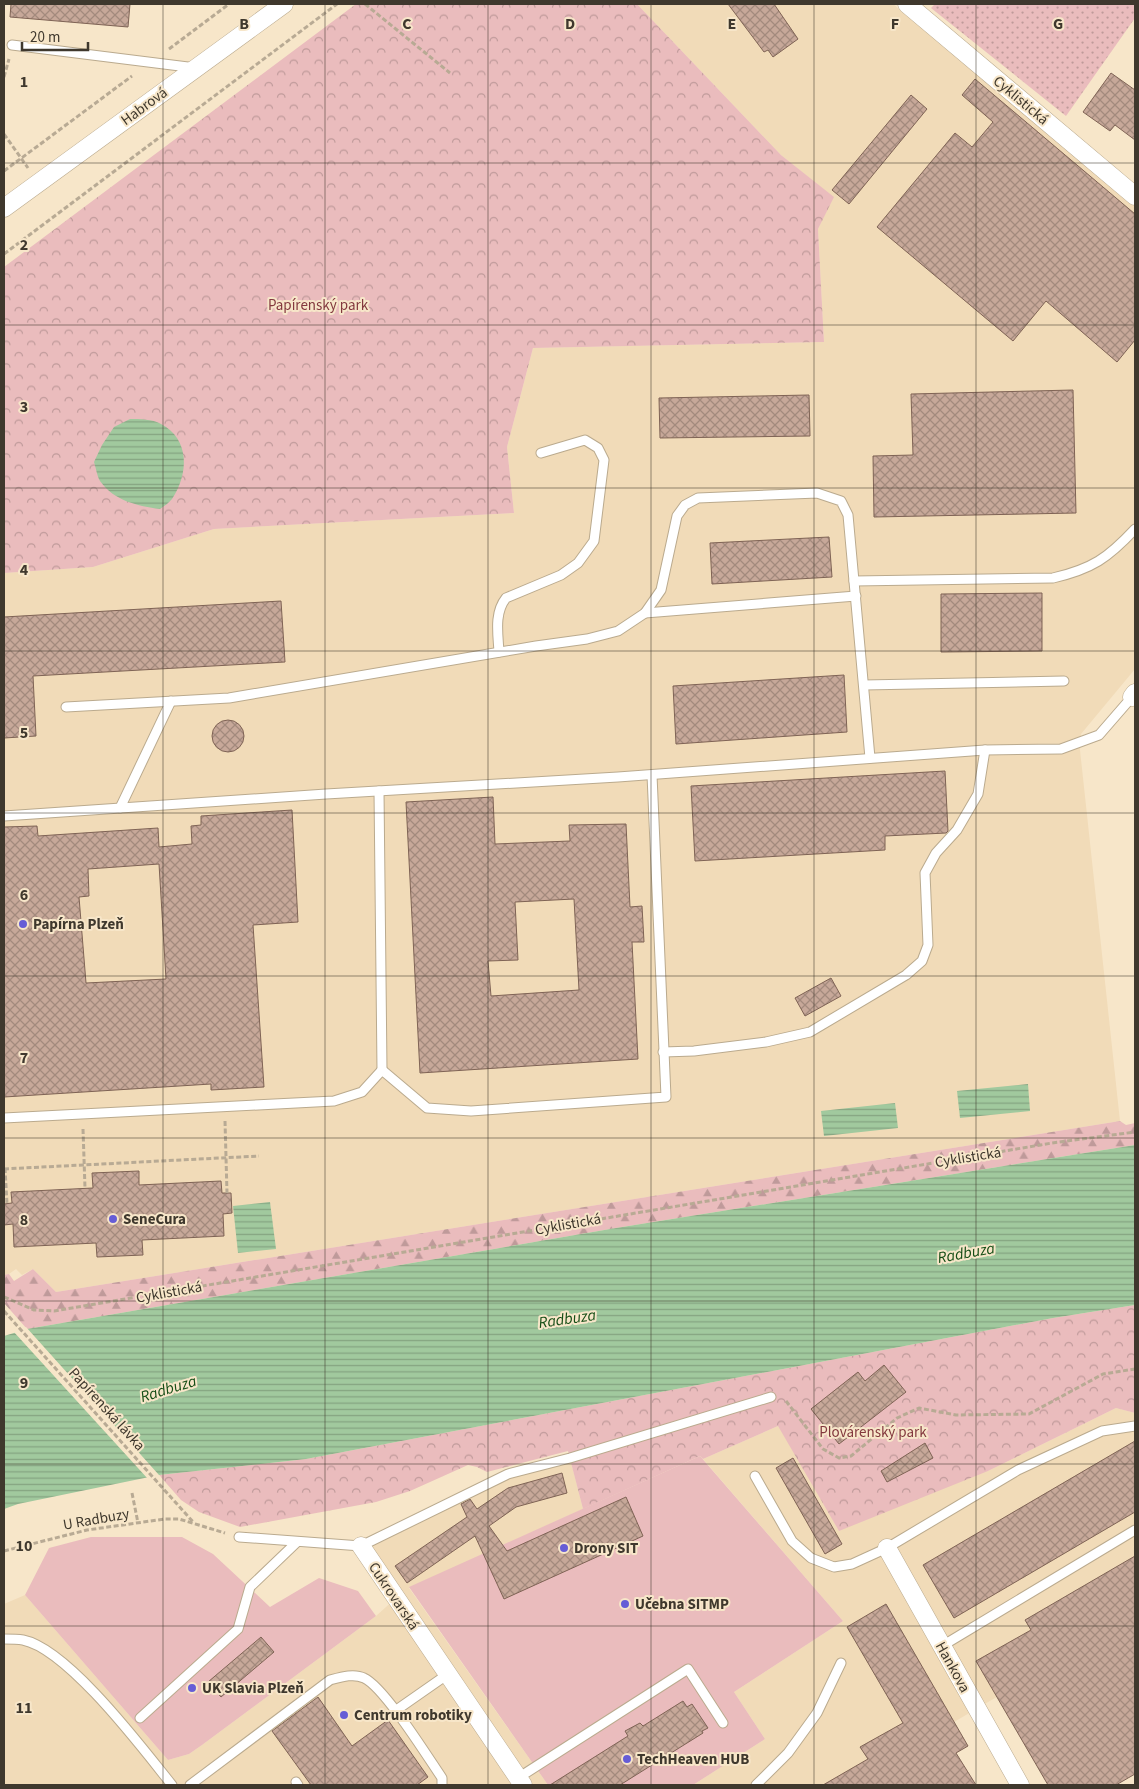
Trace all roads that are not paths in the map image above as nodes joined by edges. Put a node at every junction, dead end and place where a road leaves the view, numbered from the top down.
1 (284, 4) edge
2 (907, 4) edge
3 (12, 45) dead end
4 (196, 68) junction
5 (1135, 196) edge
6 (4, 208) edge
7 (541, 452) dead end
8 (1135, 529) edge
9 (854, 581) junction
10 (856, 596) junction
11 (645, 613) junction
12 (499, 652) junction
13 (1064, 681) dead end
14 (864, 685) junction
15 (1134, 695) edge
16 (170, 701) junction
17 (66, 707) dead end
18 (985, 750) junction
19 (870, 758) junction
20 (652, 775) junction
21 (380, 792) junction
22 (120, 808) junction
23 (4, 816) edge
24 (663, 1052) junction
25 (382, 1070) junction
26 (4, 1118) edge
27 (771, 1397) road end
28 (1135, 1426) edge
29 (755, 1476) dead end
30 (1135, 1530) edge
31 (239, 1537) road end
32 (297, 1542) junction
33 (361, 1546) junction
34 (887, 1548) junction
35 (4, 1639) edge
36 (942, 1646) junction
37 (841, 1663) dead end
38 (448, 1674) junction
39 (395, 1711) junction
40 (140, 1718) dead end
41 (722, 1723) dead end
42 (521, 1782) edge
43 (172, 1785) edge
44 (190, 1785) edge
45 (442, 1785) edge
46 (756, 1785) edge
47 (1020, 1785) edge

1 - 4 street, Habrová
2 - 5 street, Cyklistická
3 - 4 lane
4 - 6 street, Habrová
7 - 12 lane
8 - 9 lane
9 - 10 lane
9 - 11 lane
10 - 11 lane
10 - 14 lane
11 - 12 lane
12 - 16 lane
13 - 14 lane
14 - 19 lane
15 - 18 lane
16 - 17 lane
16 - 22 lane
18 - 19 lane
18 - 24 lane
19 - 20 lane
20 - 21 lane
20 - 24 lane
21 - 22 lane
21 - 25 lane
22 - 23 lane
24 - 25 lane
25 - 26 lane
27 - 33 lane
28 - 34 lane
29 - 34 lane
30 - 36 lane
31 - 32 lane, Cukrovarská
32 - 33 lane, Cukrovarská
32 - 40 lane
33 - 38 street, Cukrovarská
34 - 36 street, Hankova
35 - 43 lane
36 - 47 street, Hankova
37 - 46 lane
38 - 39 lane
38 - 42 street, Cukrovarská
39 - 44 lane
39 - 45 lane
41 - 42 lane

